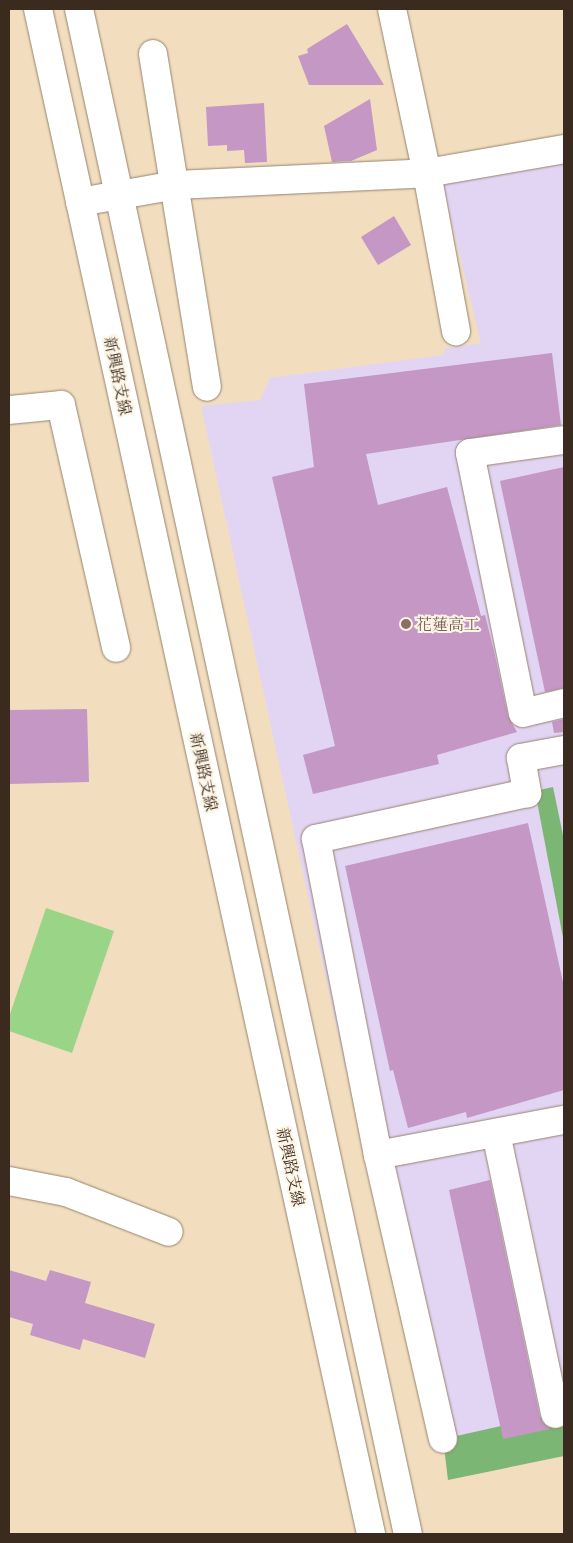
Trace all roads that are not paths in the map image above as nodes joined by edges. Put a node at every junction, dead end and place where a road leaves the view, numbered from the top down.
1 (38, 9) edge
2 (78, 9) edge
3 (392, 9) edge
4 (153, 54) dead end
5 (564, 149) edge
6 (428, 173) junction
7 (176, 185) junction
8 (120, 193) junction
9 (80, 202) junction
10 (456, 331) dead end
11 (208, 387) dead end
12 (9, 410) edge
13 (564, 440) edge
14 (116, 648) dead end
15 (564, 703) edge
16 (564, 750) edge
17 (564, 1120) edge
18 (496, 1133) junction
19 (378, 1155) junction
20 (9, 1181) edge
21 (169, 1232) dead end
22 (555, 1414) dead end
23 (443, 1439) dead end
24 (371, 1534) edge
25 (408, 1534) edge

1 - 9 street, 新興路支線
2 - 8 street
3 - 6 street
4 - 7 street
5 - 6 street
6 - 7 street
6 - 10 street
7 - 8 street
7 - 11 street
8 - 9 street
8 - 25 street
9 - 24 street, 新興路支線
12 - 14 street
13 - 15 street
16 - 19 street
17 - 18 street
18 - 19 street
18 - 22 street
19 - 23 street
20 - 21 street

